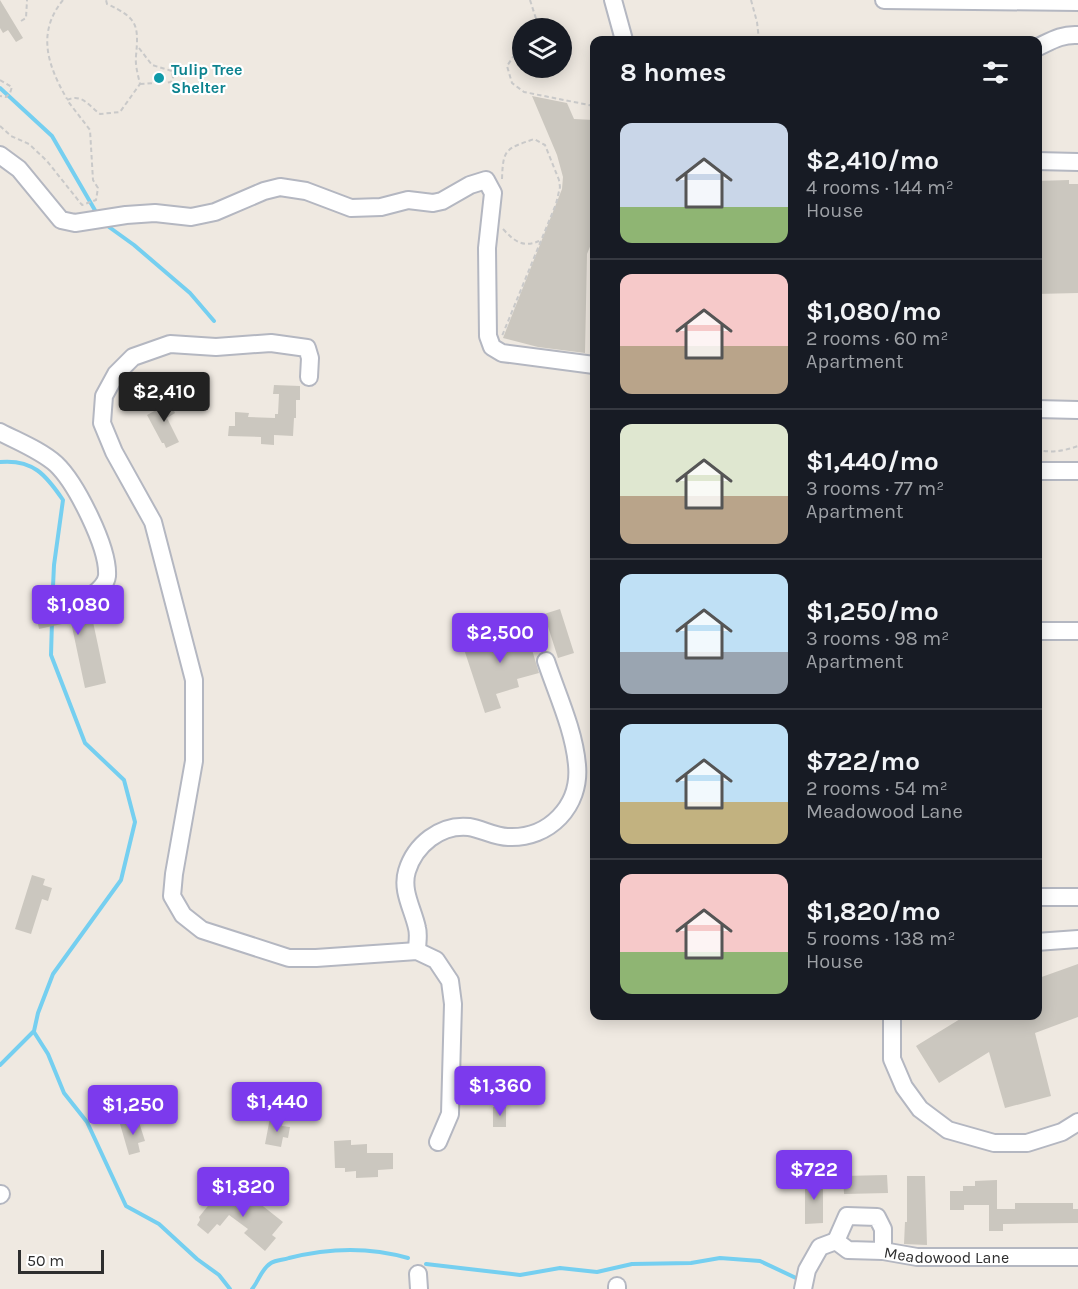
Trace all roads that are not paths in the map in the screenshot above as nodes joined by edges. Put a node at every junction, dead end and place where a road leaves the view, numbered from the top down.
1 (613, 0) edge
2 (885, 0) edge
3 (961, 1) edge
4 (1035, 1) edge
5 (1078, 2) edge
6 (1078, 35) edge
7 (623, 36) edge
8 (1042, 45) edge
9 (0, 154) edge
10 (1042, 161) edge
11 (1078, 162) edge
12 (590, 364) edge
13 (309, 377) dead end
14 (1042, 409) edge
15 (1078, 410) edge
16 (0, 432) edge
17 (1042, 471) edge
18 (1078, 471) edge
19 (94, 594) dead end
20 (1042, 631) edge
21 (1078, 631) edge
22 (546, 661) dead end
23 (1042, 897) edge
24 (1078, 897) edge
25 (1078, 939) edge
26 (1042, 942) edge
27 (417, 951) junction
28 (892, 1020) edge
29 (1078, 1122) edge
30 (438, 1142) dead end
31 (828, 1244) junction
32 (883, 1251) junction
33 (1078, 1257) edge
34 (803, 1289) edge

1 - 7 street
2 - 3 street
3 - 4 street
4 - 5 street
6 - 8 street
9 - 12 street
10 - 11 street
13 - 27 street
14 - 15 street
16 - 19 street
17 - 18 street
20 - 21 street
22 - 27 street
23 - 24 street
25 - 26 street
27 - 30 street
28 - 29 street
31 - 32 street, Meadowood Lane
31 - 32 street
31 - 34 street
32 - 33 street, Meadowood Lane

